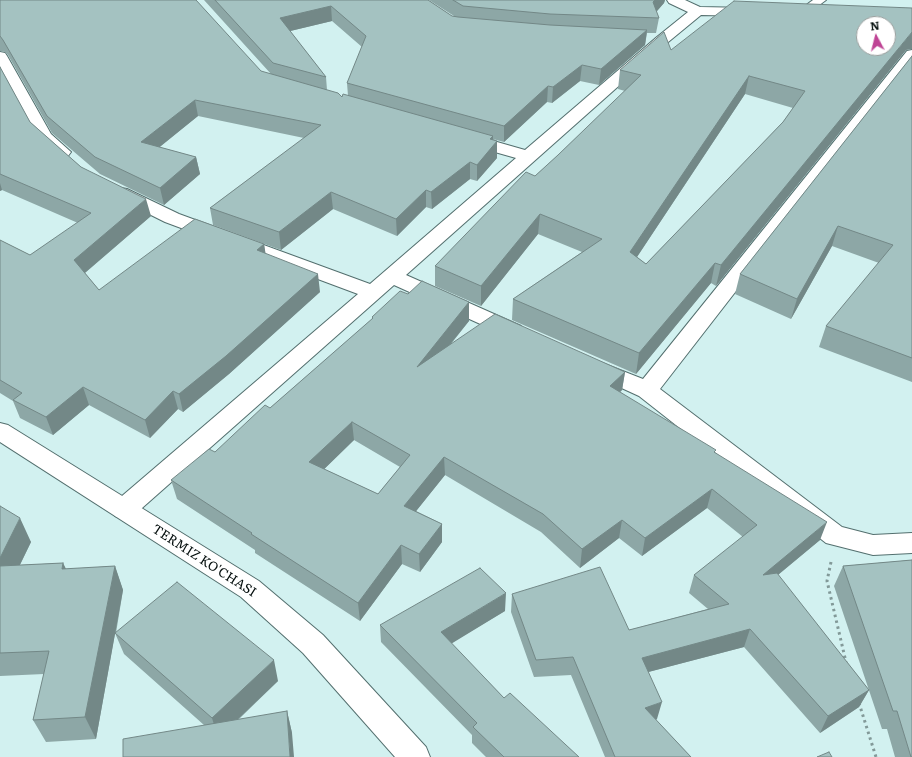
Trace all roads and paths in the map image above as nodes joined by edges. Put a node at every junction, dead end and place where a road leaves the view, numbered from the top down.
1 (674, 0) edge
2 (820, 0) edge
3 (698, 11) junction
4 (763, 12) edge
5 (786, 13) edge
6 (801, 14) junction
7 (825, 15) edge
8 (642, 38) edge
9 (662, 40) junction
10 (912, 54) edge
11 (0, 56) edge
12 (452, 134) edge
13 (528, 156) junction
14 (77, 165) edge
15 (106, 185) edge
16 (392, 276) junction
17 (373, 292) junction
18 (531, 338) edge
19 (582, 361) edge
20 (647, 390) junction
21 (0, 431) edge
22 (124, 509) junction
23 (835, 536) junction
24 (912, 543) edge
25 (846, 664) edge
26 (858, 700) edge
27 (415, 757) edge
28 (876, 757) edge

1 - 3 street
2 - 6 lane
3 - 4 street
3 - 9 street
5 - 6 street
6 - 7 street
8 - 9 street
9 - 13 street
10 - 20 street
11 - 14 street
12 - 13 street
13 - 16 street
15 - 17 street
16 - 17 street
16 - 18 street
17 - 22 street
19 - 20 street
20 - 23 street
21 - 22 street, TERMIZ KO'CHASI
22 - 27 street, TERMIZ KO'CHASI
23 - 24 street
23 - 25 path
26 - 28 path

